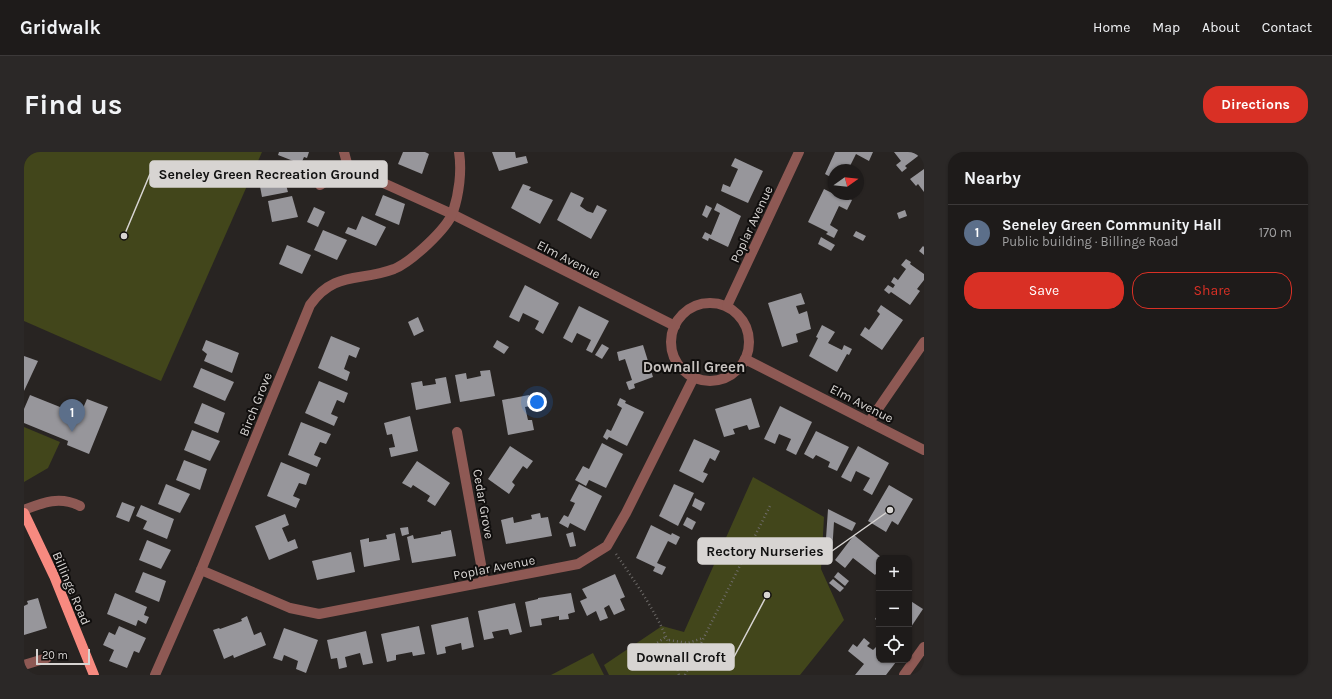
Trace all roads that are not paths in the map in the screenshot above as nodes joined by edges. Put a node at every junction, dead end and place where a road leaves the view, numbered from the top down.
1 (344, 152) edge
2 (459, 152) edge
3 (799, 152) edge
4 (348, 167) junction
5 (320, 185) dead end
6 (452, 214) junction
7 (727, 306) junction
8 (675, 326) junction
9 (924, 342) edge
10 (746, 359) junction
11 (694, 377) junction
12 (869, 422) junction
13 (457, 432) dead end
14 (924, 450) edge
15 (80, 506) dead end
16 (24, 512) edge
17 (201, 570) junction
18 (484, 581) junction
19 (924, 648) edge
20 (47, 658) dead end
21 (24, 665) edge
22 (94, 675) edge
23 (155, 675) edge
24 (904, 675) edge

1 - 4 street
2 - 6 street, Birch Grove
3 - 7 street, Poplar Avenue
4 - 5 street
4 - 6 street
6 - 8 street, Elm Avenue
6 - 17 street, Birch Grove
7 - 8 street
7 - 10 street
8 - 11 street
9 - 12 street
10 - 11 street
10 - 12 street, Elm Avenue
11 - 18 street, Poplar Avenue
12 - 14 street, Elm Avenue
13 - 18 street, Cedar Grove
15 - 16 street
16 - 22 main road, Billinge Road
17 - 18 street, Poplar Avenue
17 - 23 street, Birch Grove
19 - 24 street
20 - 21 street

